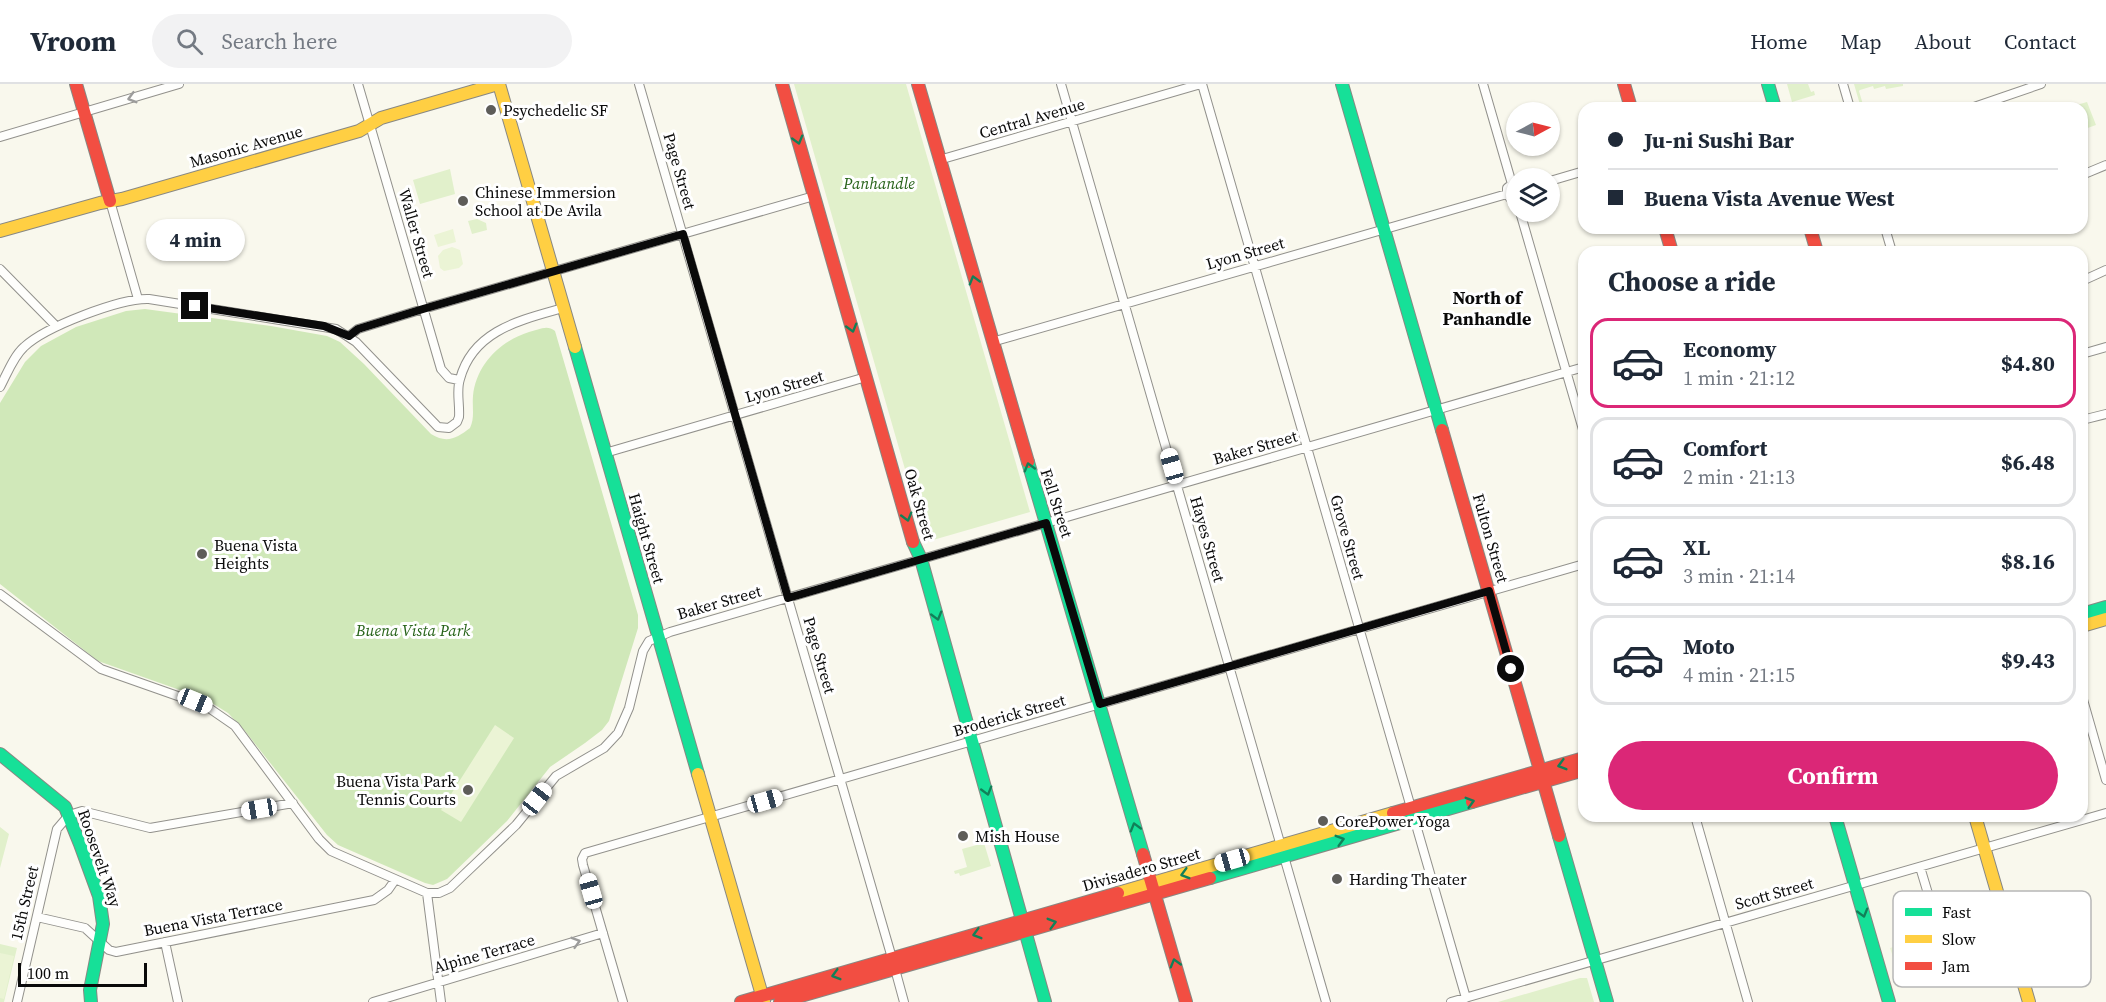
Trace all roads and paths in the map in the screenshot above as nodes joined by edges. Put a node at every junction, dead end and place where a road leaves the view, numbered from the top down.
1 (76, 84) edge
2 (179, 84) edge
3 (358, 84) edge
4 (498, 84) edge
5 (639, 84) edge
6 (782, 84) edge
7 (918, 84) edge
8 (1061, 84) edge
9 (1202, 84) edge
10 (1342, 84) edge
11 (1483, 84) edge
12 (1624, 84) edge
13 (1768, 84) edge
14 (1843, 84) edge
15 (2041, 84) edge
16 (1629, 102) edge
17 (1773, 102) edge
18 (1848, 102) edge
19 (1988, 102) edge
20 (84, 112) junction
21 (1072, 122) junction
22 (370, 124) junction
23 (0, 136) edge
24 (939, 160) junction
25 (2106, 165) edge
26 (1509, 168) edge
27 (2088, 172) edge
28 (1578, 173) edge
29 (1560, 178) edge
30 (1506, 194) edge
31 (814, 196) junction
32 (110, 201) junction
33 (1523, 222) edge
34 (1384, 229) junction
35 (0, 231) edge
36 (683, 234) junction
37 (1255, 266) junction
38 (0, 269) edge
39 (2106, 270) edge
40 (553, 272) junction
41 (2088, 278) edge
42 (138, 299) junction
43 (1125, 303) junction
44 (563, 308) junction
45 (423, 309) junction
46 (56, 326) junction
47 (349, 336) junction
48 (992, 342) junction
49 (2106, 347) edge
50 (2088, 352) edge
51 (1578, 369) edge
52 (1566, 372) junction
53 (866, 377) junction
54 (459, 380) junction
55 (0, 387) edge
56 (1436, 410) junction
57 (1578, 413) edge
58 (2106, 414) edge
59 (735, 415) junction
60 (2088, 418) edge
61 (1307, 447) junction
62 (605, 453) junction
63 (1177, 485) junction
64 (1046, 523) junction
65 (921, 559) junction
66 (1578, 566) edge
67 (1489, 591) junction
68 (0, 594) edge
69 (788, 598) junction
70 (2106, 608) edge
71 (2088, 612) edge
72 (2106, 619) edge
73 (2088, 624) edge
74 (1359, 629) junction
75 (658, 637) junction
76 (1230, 667) junction
77 (1100, 704) junction
78 (2088, 717) edge
79 (973, 741) junction
80 (0, 754) edge
81 (1578, 761) edge
82 (1578, 771) edge
83 (1542, 776) junction
84 (840, 779) junction
85 (2106, 780) edge
86 (293, 803) junction
87 (1413, 813) junction
88 (2106, 813) edge
89 (69, 815) junction
90 (710, 817) junction
91 (2088, 818) edge
92 (1697, 822) edge
93 (1837, 822) edge
94 (1978, 822) edge
95 (2075, 822) edge
96 (1985, 848) junction
97 (1283, 851) junction
98 (1920, 867) junction
99 (395, 880) junction
100 (1855, 886) junction
101 (1153, 888) junction
102 (1927, 891) edge
103 (1997, 891) edge
104 (427, 893) junction
105 (37, 917) junction
106 (1726, 923) junction
107 (1024, 926) junction
108 (603, 933) junction
109 (100, 942) junction
110 (165, 942) junction
111 (1596, 960) junction
112 (893, 963) junction
113 (439, 982) junction
114 (2025, 987) edge
115 (1466, 998) junction
116 (763, 999) edge
117 (17, 1002) edge
118 (91, 1002) edge
119 (178, 1002) edge
120 (373, 1002) edge
121 (441, 1002) edge
122 (623, 1002) edge
123 (741, 1002) edge
124 (780, 1002) edge
125 (904, 1002) edge
126 (1045, 1002) edge
127 (1186, 1002) edge
128 (1326, 1002) edge
129 (1451, 1002) edge
130 (1607, 1002) edge
131 (1748, 1002) edge
132 (1888, 1002) edge
133 (2029, 1002) edge

1 - 20 main road
2 -> 20 street
3 - 22 street, Waller Street
4 - 22 main road, Masonic Avenue
4 - 40 main road, Haight Street
5 - 36 street, Page Street
6 -> 31 main road, Oak Street
7 - 24 main road, Fell Street
8 - 21 street, Hayes Street
9 - 21 street, Central Avenue
9 - 37 street, Grove Street
10 - 34 main road, Fulton Street
11 - 26 street
12 - 16 main road
13 - 17 main road
14 - 18 street
15 - 19 street
20 - 23 street
20 - 32 main road
21 - 24 street, Central Avenue
21 - 43 street, Hayes Street
22 - 32 main road, Masonic Avenue
22 - 45 street, Waller Street
48 -> 24 main road, Fell Street
25 - 27 street
28 - 29 street
30 - 34 street, Lyon Street
31 - 36 street
31 -> 53 main road, Oak Street
32 - 35 main road, Masonic Avenue
32 - 42 street
33 - 52 street
34 - 37 street, Lyon Street
34 - 56 main road, Fulton Street
36 - 40 street
36 - 59 street, Page Street
37 - 43 street, Lyon Street
37 - 61 street, Grove Street
38 - 46 street
39 - 41 street
40 - 44 main road, Haight Street
40 - 45 street
42 - 46 street
42 - 47 street
43 - 48 street, Lyon Street
43 - 63 street, Hayes Street
44 - 54 street
44 - 62 main road, Haight Street
45 - 47 street
45 - 54 street, Waller Street
46 - 55 street
47 - 54 street
64 -> 48 main road, Fell Street
49 - 50 street
51 - 52 street, Baker Street
52 - 56 street, Baker Street
52 - 57 street
53 - 59 street, Lyon Street
53 -> 65 main road, Oak Street
56 - 61 street, Baker Street
56 - 67 main road, Fulton Street
58 - 60 street
59 - 62 street, Lyon Street
59 - 69 street, Page Street
61 - 63 street, Baker Street
61 - 74 street, Grove Street
62 - 75 main road, Haight Street
63 - 64 street, Baker Street
63 - 76 street, Hayes Street
64 - 65 street, Baker Street
64 - 77 main road, Fell Street
65 - 69 street, Baker Street
65 -> 79 main road, Oak Street
66 - 67 street, Broderick Street
67 - 74 street, Broderick Street
67 - 83 main road, Fulton Street
68 - 86 street
69 - 75 street, Baker Street
69 - 84 street, Page Street
70 - 71 main road
72 - 73 main road
74 - 76 street, Broderick Street
74 - 87 street, Grove Street
75 - 90 main road, Haight Street
75 - 104 street
76 - 77 street, Broderick Street
76 - 97 street, Hayes Street
77 - 79 street, Broderick Street
101 -> 77 main road, Fell Street
78 - 85 street
79 - 84 street, Broderick Street
79 -> 107 main road, Oak Street
80 - 89 main road, Roosevelt Way
81 -> 83 main road, Divisadero Street
82 - 83 main road, Divisadero Street
83 - 87 main road, Divisadero Street
83 - 111 main road, Fulton Street
84 - 90 street, Broderick Street
84 - 112 street, Page Street
86 - 89 street
86 - 99 street
87 - 97 main road, Divisadero Street
87 - 115 street, Grove Street
88 - 91 street, Scott Street
89 - 105 street, 15th Street
89 - 109 main road, Roosevelt Way
90 - 108 street, Broderick Street
90 - 116 main road, Haight Street
92 - 106 street
93 - 100 main road
94 - 96 main road
95 - 96 street, Scott Street
96 - 98 street, Scott Street
96 - 103 main road
97 - 101 main road, Divisadero Street
97 - 128 street, Hayes Street
98 - 100 street, Scott Street
98 - 102 street
99 - 104 street
99 - 110 street, Buena Vista Terrace
100 - 106 street, Scott Street
100 -> 132 main road
101 - 107 main road, Divisadero Street
127 -> 101 main road, Fell Street
104 - 113 street
105 - 109 street, Buena Vista Terrace
105 - 117 street, 15th Street
106 - 111 street, Scott Street
106 - 131 street
107 - 112 main road, Divisadero Street
107 - 126 main road, Oak Street
113 -> 108 street, Alpine Terrace
108 - 122 street
109 - 110 street, Buena Vista Terrace
109 - 118 main road, Roosevelt Way
110 - 119 street
111 - 115 street, Scott Street
111 - 130 main road, Fulton Street
112 -> 116 main road, Divisadero Street
112 - 124 main road, Divisadero Street
112 - 125 street, Page Street
113 - 120 street, Alpine Terrace
113 - 121 street
114 - 133 main road
115 - 129 street, Scott Street
116 - 123 main road, Divisadero Street

